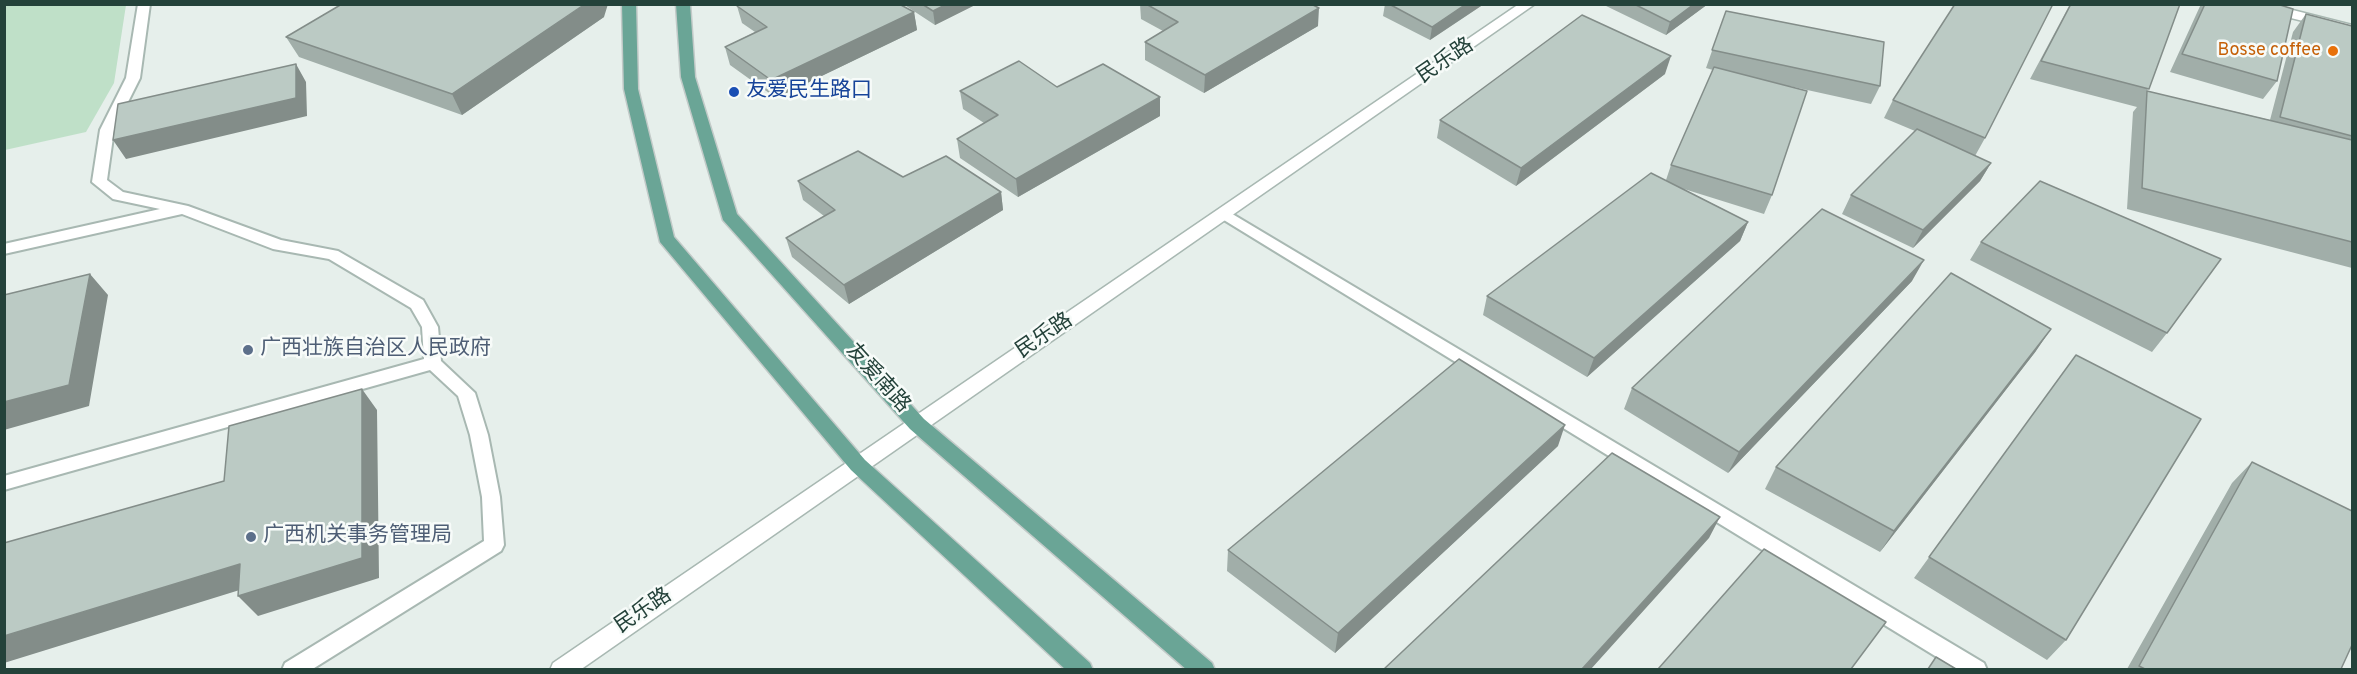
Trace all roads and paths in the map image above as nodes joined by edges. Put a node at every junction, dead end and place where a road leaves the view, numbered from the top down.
1 (144, 4) edge
2 (629, 4) edge
3 (683, 4) edge
4 (1529, 4) edge
5 (2252, 4) edge
6 (2352, 29) edge
7 (183, 209) junction
8 (1224, 214) junction
9 (4, 249) edge
10 (433, 363) junction
11 (918, 424) junction
12 (858, 465) junction
13 (4, 483) edge
14 (292, 669) edge
15 (561, 669) edge
16 (1082, 669) edge
17 (1204, 669) edge
18 (1977, 669) edge

1 - 7 lane
2 - 12 main road
3 - 11 main road, 友爱南路
4 - 8 street, 民乐路
5 - 6 street
7 - 9 lane
7 - 10 lane
8 - 11 street, 民乐路
8 - 18 lane
10 - 13 lane
10 - 14 lane
11 - 12 street, 民乐路
11 - 17 main road, 友爱南路
12 - 15 street, 民乐路
12 - 16 main road

